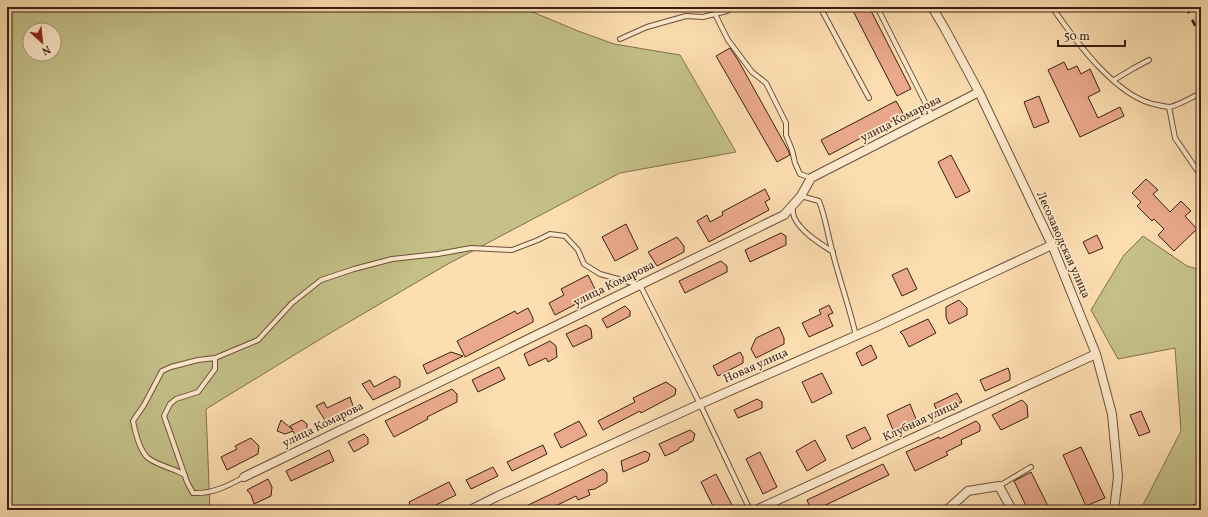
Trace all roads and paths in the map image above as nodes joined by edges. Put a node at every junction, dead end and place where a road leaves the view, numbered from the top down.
1 (734, 7) edge
2 (820, 7) edge
3 (877, 7) edge
4 (932, 7) edge
5 (1052, 7) edge
6 (715, 14) junction
7 (620, 39) dead end
8 (1149, 60) dead end
9 (1114, 80) junction
10 (979, 92) junction
11 (1201, 93) edge
12 (869, 98) dead end
13 (1169, 107) junction
14 (933, 116) junction
15 (1201, 176) edge
16 (811, 178) junction
17 (801, 196) junction
18 (792, 207) junction
19 (1052, 244) junction
20 (832, 252) junction
21 (640, 285) junction
22 (856, 336) junction
23 (1096, 354) junction
24 (215, 358) junction
25 (700, 404) junction
26 (1031, 467) dead end
27 (185, 475) junction
28 (244, 477) joint
29 (999, 486) junction
30 (1201, 504) edge
31 (470, 510) edge
32 (750, 510) edge
33 (756, 510) edge
34 (948, 510) edge
35 (1012, 510) edge
36 (1114, 510) edge
37 (1188, 510) edge

1 - 6 lane
2 - 12 lane
3 - 14 lane
4 - 10 street, Лесозаводская улица
5 - 9 lane
6 - 7 lane
6 - 16 lane
8 - 9 lane
9 - 13 lane
10 - 14 street, улица Комарова
10 - 19 street, Лесозаводская улица
11 - 13 lane
13 - 15 lane
14 - 16 street, улица Комарова
16 - 17 street, улица Комарова
17 - 18 street, улица Комарова
17 - 20 lane
18 - 20 lane
18 - 21 street, улица Комарова
19 - 22 street, Новая улица
19 - 23 street, Лесозаводская улица
20 - 22 lane
21 - 24 lane
21 - 25 lane
21 - 28 street, улица Комарова
22 - 25 street, Новая улица
23 - 33 street, Клубная улица
23 - 36 street, Лесозаводская улица
24 - 27 lane
24 - 27 lane
25 - 31 street, Новая улица
25 - 32 lane
26 - 29 lane
27 - 28 lane
29 - 34 street
29 - 35 street
30 - 37 lane

